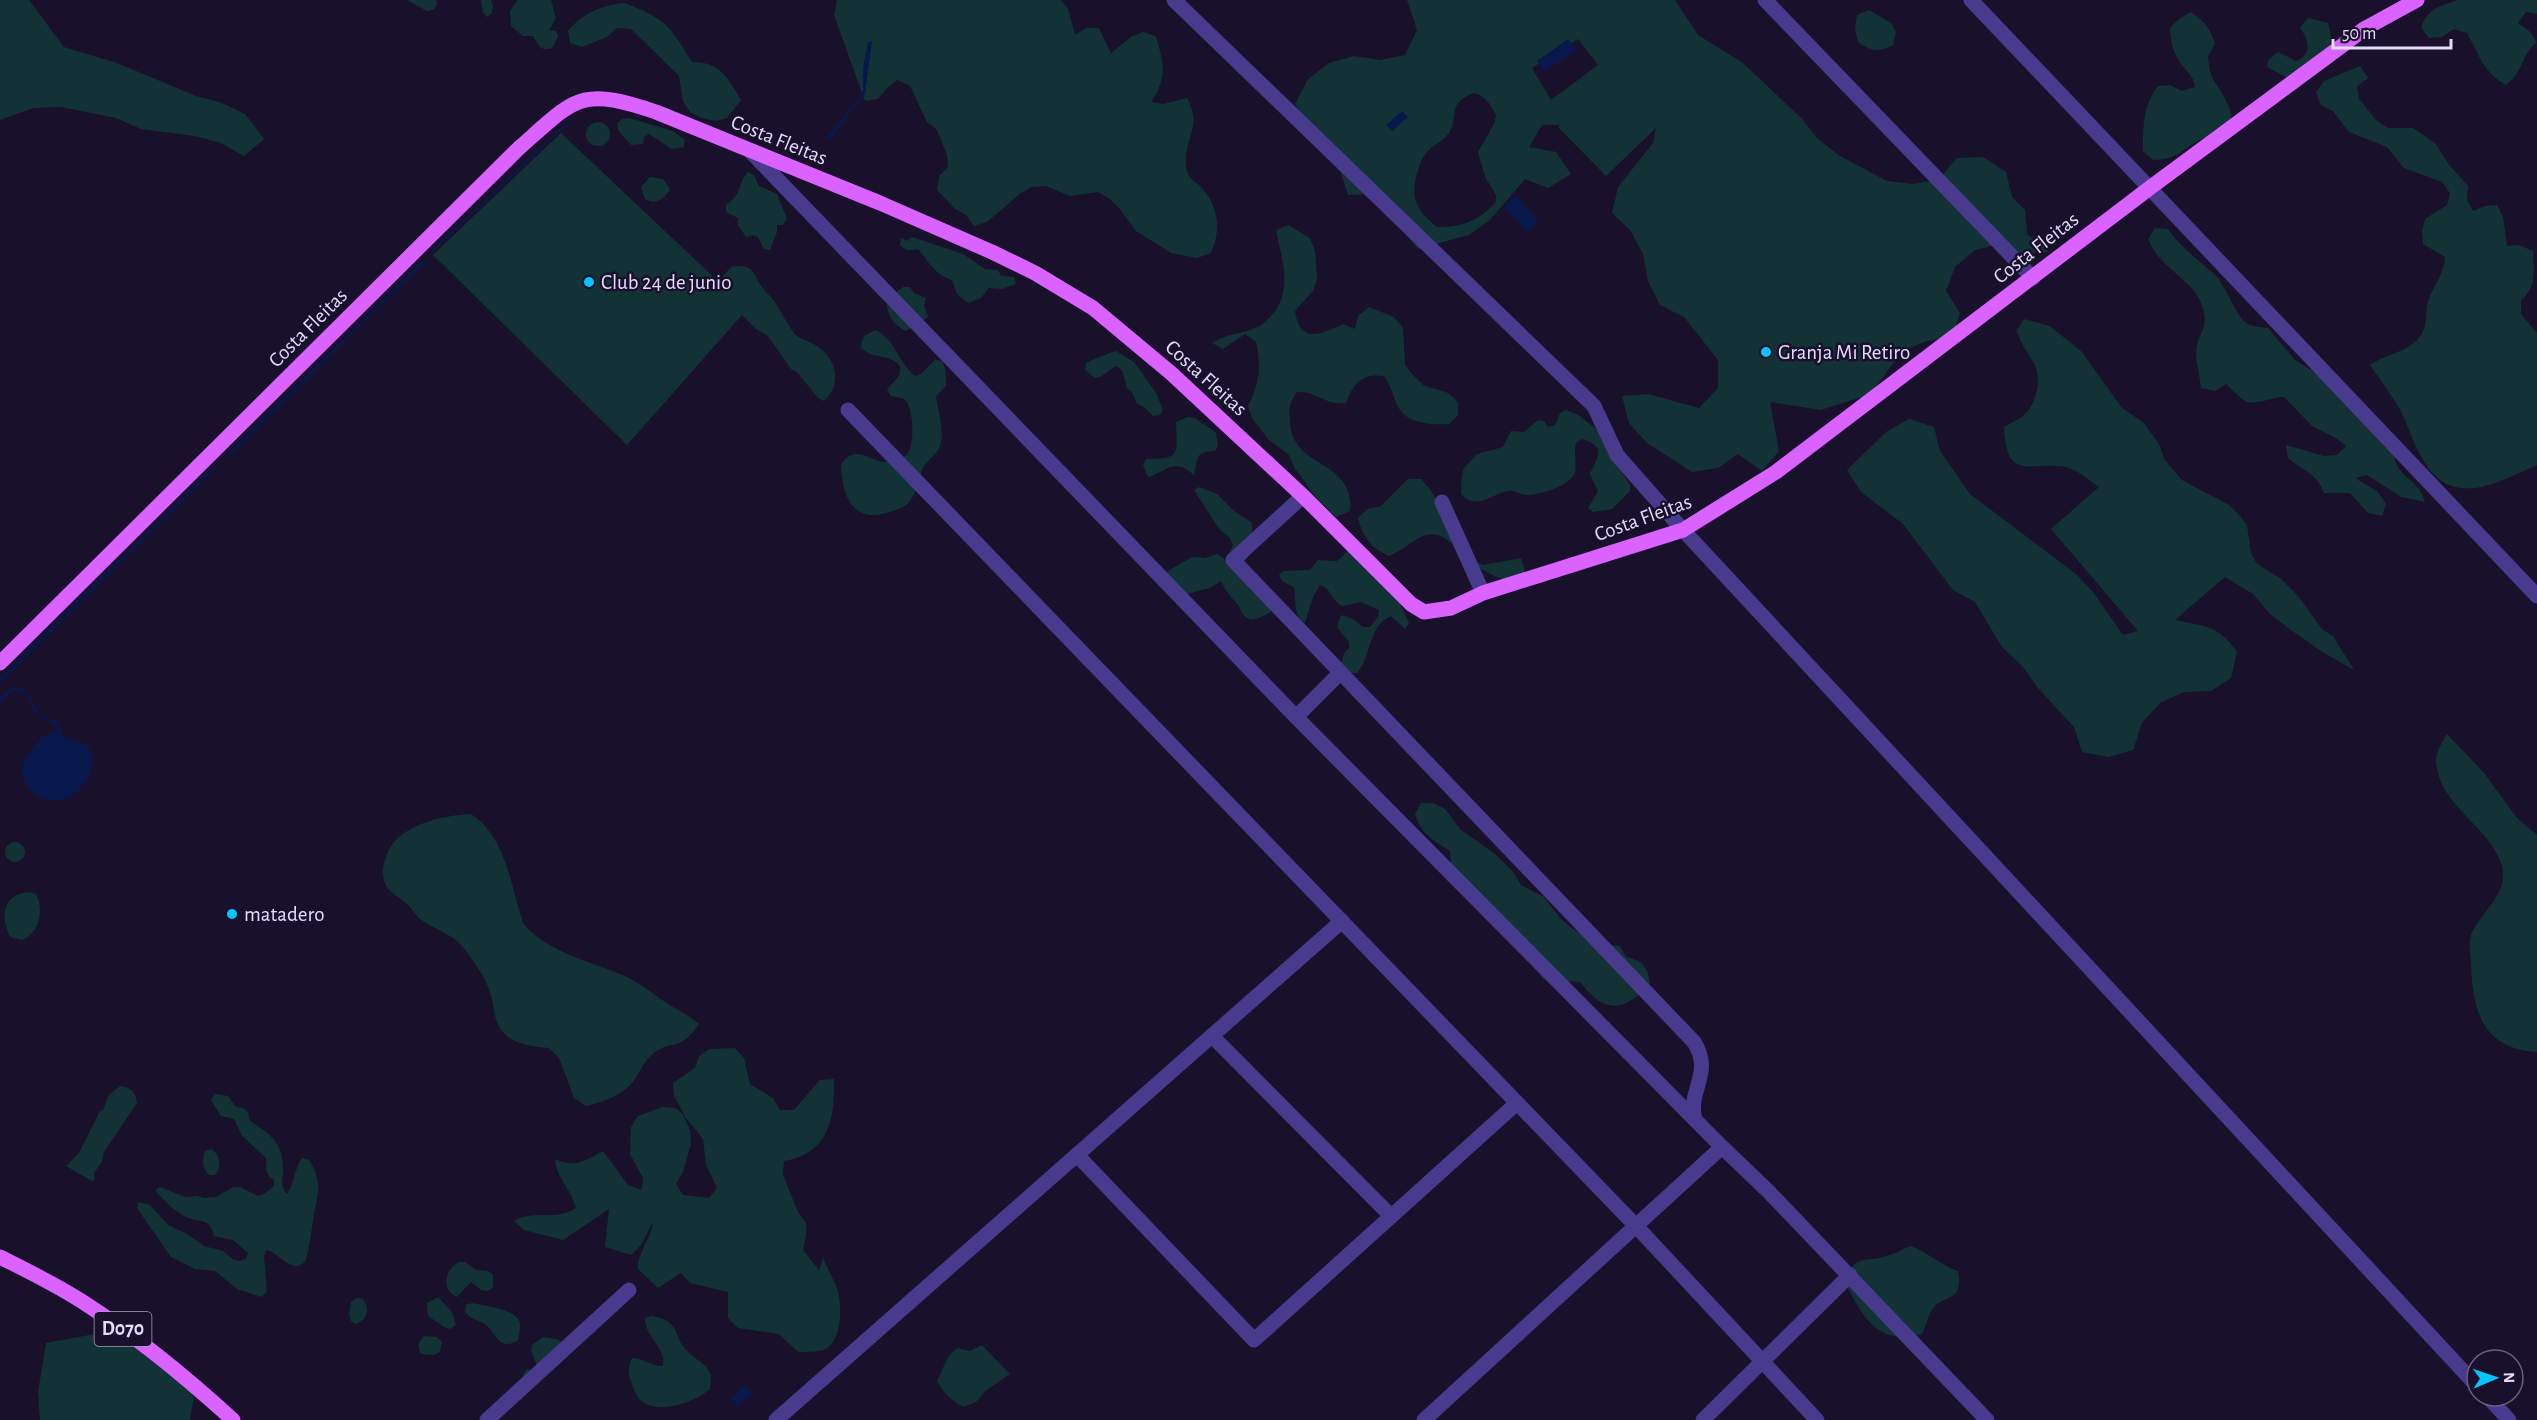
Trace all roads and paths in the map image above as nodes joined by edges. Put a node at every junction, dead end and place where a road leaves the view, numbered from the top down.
1 (1174, 0) edge
2 (1765, 0) edge
3 (1971, 0) edge
4 (2417, 0) edge
5 (751, 152) junction
6 (2151, 187) junction
7 (2033, 278) junction
8 (848, 410) dead end
9 (1303, 496) junction
10 (1442, 502) dead end
11 (1683, 530) junction
12 (1483, 593) junction
13 (2537, 596) edge
14 (0, 663) edge
15 (1340, 673) junction
16 (1296, 717) junction
17 (1341, 921) junction
18 (1212, 1036) junction
19 (1517, 1103) junction
20 (1695, 1120) junction
21 (1722, 1147) junction
22 (1077, 1155) junction
23 (1391, 1216) junction
24 (1636, 1226) junction
25 (0, 1257) edge
26 (1850, 1275) junction
27 (629, 1290) dead end
28 (1762, 1362) junction
29 (2465, 1373) edge
30 (2498, 1408) edge
31 (233, 1420) edge
32 (487, 1420) edge
33 (776, 1420) edge
34 (1424, 1420) edge
35 (1703, 1420) edge
36 (1817, 1420) edge
37 (1987, 1420) edge
38 (2509, 1420) edge

1 - 11 street
2 - 7 street
3 - 6 street
4 - 6 main road, Costa Fleitas
5 - 9 main road, Costa Fleitas
5 - 14 main road, Costa Fleitas
5 - 16 street
6 - 7 main road, Costa Fleitas
6 - 13 street
7 - 11 main road, Costa Fleitas
8 - 17 street
9 - 12 main road, Costa Fleitas
9 - 15 street
10 - 12 street
11 - 12 main road, Costa Fleitas
11 - 29 street
15 - 16 street
15 - 20 street
16 - 20 street
17 - 18 street
17 - 19 street
18 - 22 street
18 - 23 street
19 - 23 street
19 - 24 street
20 - 21 street
21 - 24 street
21 - 26 street
22 - 23 street
22 - 33 street
24 - 28 street
24 - 34 street
25 - 31 main road, D070
26 - 28 street
26 - 37 street
27 - 32 street
28 - 35 street
28 - 36 street
30 - 38 street

